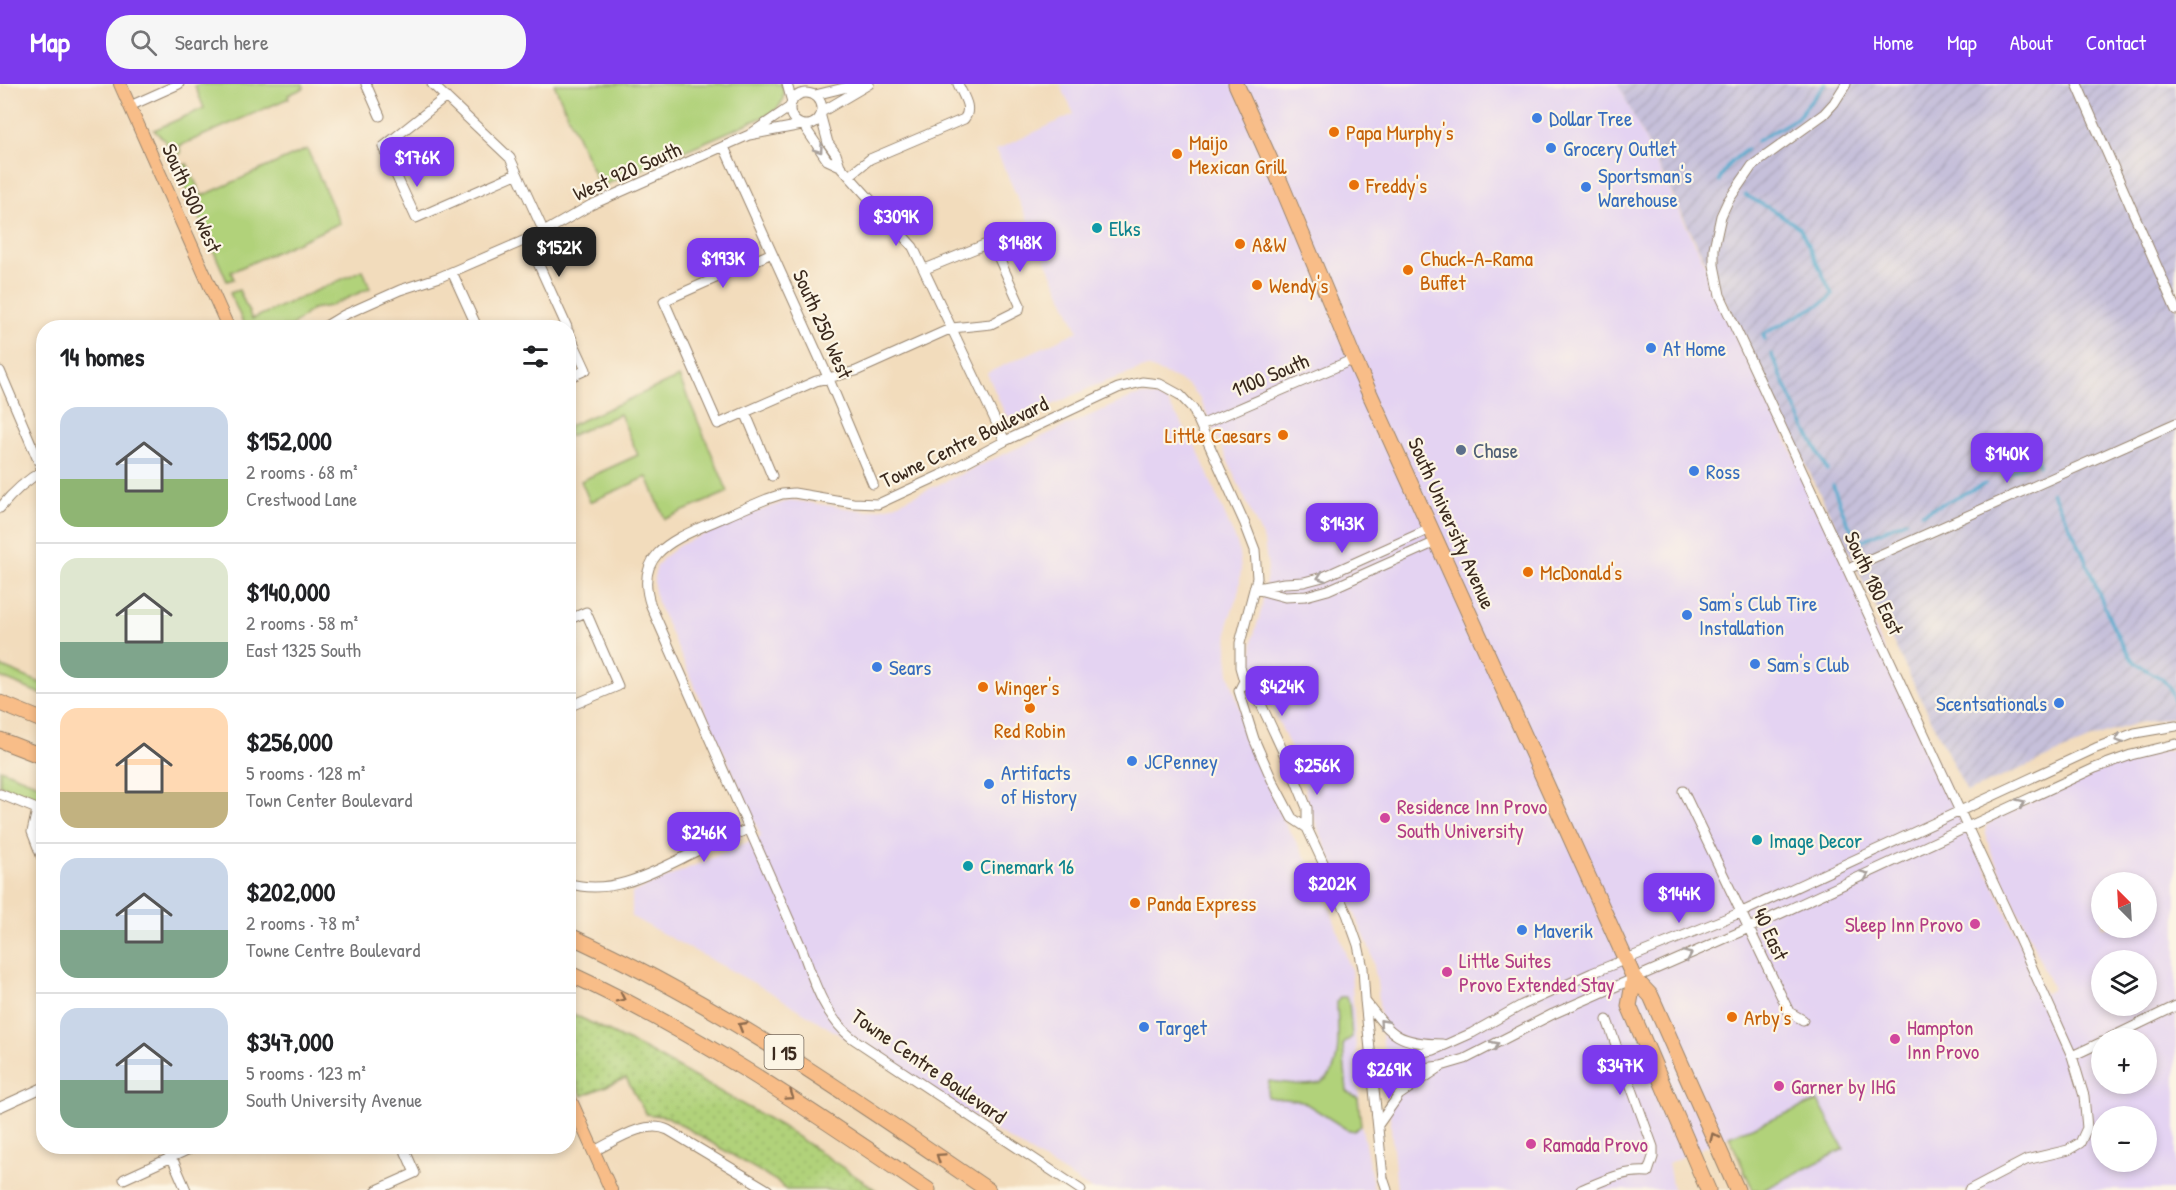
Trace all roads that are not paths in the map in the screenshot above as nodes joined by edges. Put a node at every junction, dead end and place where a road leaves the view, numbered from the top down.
1 (120, 84) edge
2 (179, 84) edge
3 (366, 84) edge
4 (432, 84) edge
5 (787, 84) edge
6 (803, 84) edge
7 (860, 84) edge
8 (869, 84) edge
9 (958, 84) edge
10 (1236, 84) edge
11 (1846, 84) edge
12 (2077, 84) edge
13 (812, 94) junction
14 (446, 97) junction
15 (791, 104) junction
16 (130, 106) junction
17 (822, 114) junction
18 (380, 116) dead end
19 (803, 126) junction
20 (749, 135) junction
21 (724, 147) junction
22 (840, 166) junction
23 (516, 174) junction
24 (849, 176) junction
25 (544, 232) junction
26 (527, 239) junction
27 (772, 253) junction
28 (925, 269) junction
29 (452, 272) junction
30 (2176, 310) edge
31 (225, 320) edge
32 (336, 320) edge
33 (474, 320) edge
34 (564, 320) edge
35 (952, 328) junction
36 (576, 347) edge
37 (1354, 359) junction
38 (0, 371) edge
39 (576, 374) edge
40 (828, 377) junction
41 (745, 412) junction
42 (2176, 423) edge
43 (1201, 425) junction
44 (1005, 441) junction
45 (36, 456) edge
46 (36, 475) edge
47 (772, 476) dead end
48 (873, 484) dead end
49 (0, 508) edge
50 (1435, 535) junction
51 (1848, 569) junction
52 (1255, 589) junction
53 (576, 616) edge
54 (1244, 681) junction
55 (0, 703) edge
56 (576, 704) edge
57 (36, 718) edge
58 (2176, 726) edge
59 (0, 740) edge
60 (2176, 744) edge
61 (36, 755) edge
62 (1683, 791) dead end
63 (0, 794) edge
64 (36, 809) edge
65 (1961, 812) junction
66 (36, 821) edge
67 (1307, 828) junction
68 (1968, 828) junction
69 (748, 829) junction
70 (36, 842) edge
71 (576, 886) edge
72 (1742, 912) junction
73 (1749, 928) junction
74 (576, 939) edge
75 (1626, 960) junction
76 (576, 977) edge
77 (1634, 978) junction
78 (1365, 1000) junction
79 (2176, 1006) edge
80 (1607, 1020) dead end
81 (1803, 1020) dead end
82 (2131, 1028) edge
83 (1447, 1044) junction
84 (2091, 1047) edge
85 (2072, 1056) junction
86 (1376, 1064) junction
87 (1441, 1066) junction
88 (36, 1091) edge
89 (0, 1107) edge
90 (576, 1112) edge
91 (1378, 1125) junction
92 (1681, 1130) junction
93 (594, 1151) junction
94 (171, 1154) edge
95 (179, 1154) edge
96 (407, 1154) edge
97 (172, 1157) junction
98 (124, 1179) dead end
99 (186, 1190) edge
100 (377, 1190) edge
101 (611, 1190) edge
102 (768, 1190) edge
103 (928, 1190) edge
104 (988, 1190) edge
105 (1081, 1190) edge
106 (1387, 1190) edge
107 (1581, 1190) edge
108 (1697, 1190) edge
109 (1708, 1190) edge
110 (1737, 1190) edge
111 (1970, 1190) edge

1 - 16 main road, South 500 West
2 - 16 street
3 - 18 street
4 - 14 street
5 - 15 street
6 - 13 street
7 - 13 street
8 - 17 street
9 - 24 street
10 - 37 highway, South University Avenue
11 - 51 street, South 180 East
12 - 30 street
13 - 15 street
13 - 17 street
14 - 23 street
14 - 23 street
15 - 19 street
15 - 20 street, West 920 South
16 - 31 main road, South 500 West
17 - 19 street
17 - 22 street
19 - 20 street, West 920 South
19 -> 22 street
20 - 21 street, West 920 South
21 - 25 street, West 920 South
21 - 27 street, South 250 West
22 - 24 street
23 - 25 street
24 - 28 street
25 - 26 street, West 920 South
26 - 29 street, West 920 South
26 - 34 street
27 - 40 street, South 250 West
27 - 41 street
28 - 35 street
28 - 35 street
29 - 32 street, West 920 South
29 - 33 street
35 - 40 street
35 - 44 street
36 - 39 street
37 - 43 street, 1100 South
37 - 50 highway, South University Avenue
38 - 45 street
40 - 41 street
40 - 48 street, South 250 West
41 - 47 street
42 - 51 street
43 - 44 street, Towne Centre Boulevard
43 - 52 street, Towne Centre Boulevard
44 - 69 street, Towne Centre Boulevard
46 - 49 street
50 -> 52 street
50 - 52 street
50 - 75 highway, South University Avenue
51 - 65 street, South 180 East
52 - 54 street, Towne Centre Boulevard
53 - 56 street
54 - 67 street
54 - 67 street, Towne Centre Boulevard
55 - 57 highway
58 -> 65 street
59 - 61 highway
68 -> 60 street
62 - 72 street, 40 East
63 - 64 street
65 - 68 street, South 180 East
65 - 72 street
66 - 70 street
67 - 78 street, Towne Centre Boulevard
73 -> 68 street
68 - 85 street, South 180 East
69 - 71 street
69 - 105 street, Towne Centre Boulevard
72 - 73 street, 40 East
72 - 75 street
77 -> 73 street
73 - 81 street, 40 East
104 -> 74 highway, I 15
75 - 77 highway, South University Avenue
75 - 83 street
76 -> 103 highway, I 15
87 -> 77 street
77 - 92 highway
110 -> 77 highway, South University Avenue
83 -> 78 street
78 - 86 street, Towne Centre Boulevard
79 - 82 street
80 - 107 street
83 - 86 street
84 - 85 street
85 - 111 street, South 180 East
86 - 87 street
86 - 91 street, Towne Centre Boulevard
87 - 91 street
88 - 89 street
90 - 93 main road
91 - 106 street, Towne Centre Boulevard
92 - 108 highway
92 - 109 highway
93 - 101 main road
93 - 102 street
94 - 97 street
95 - 97 street
96 - 100 street
97 - 98 street
97 - 99 street

